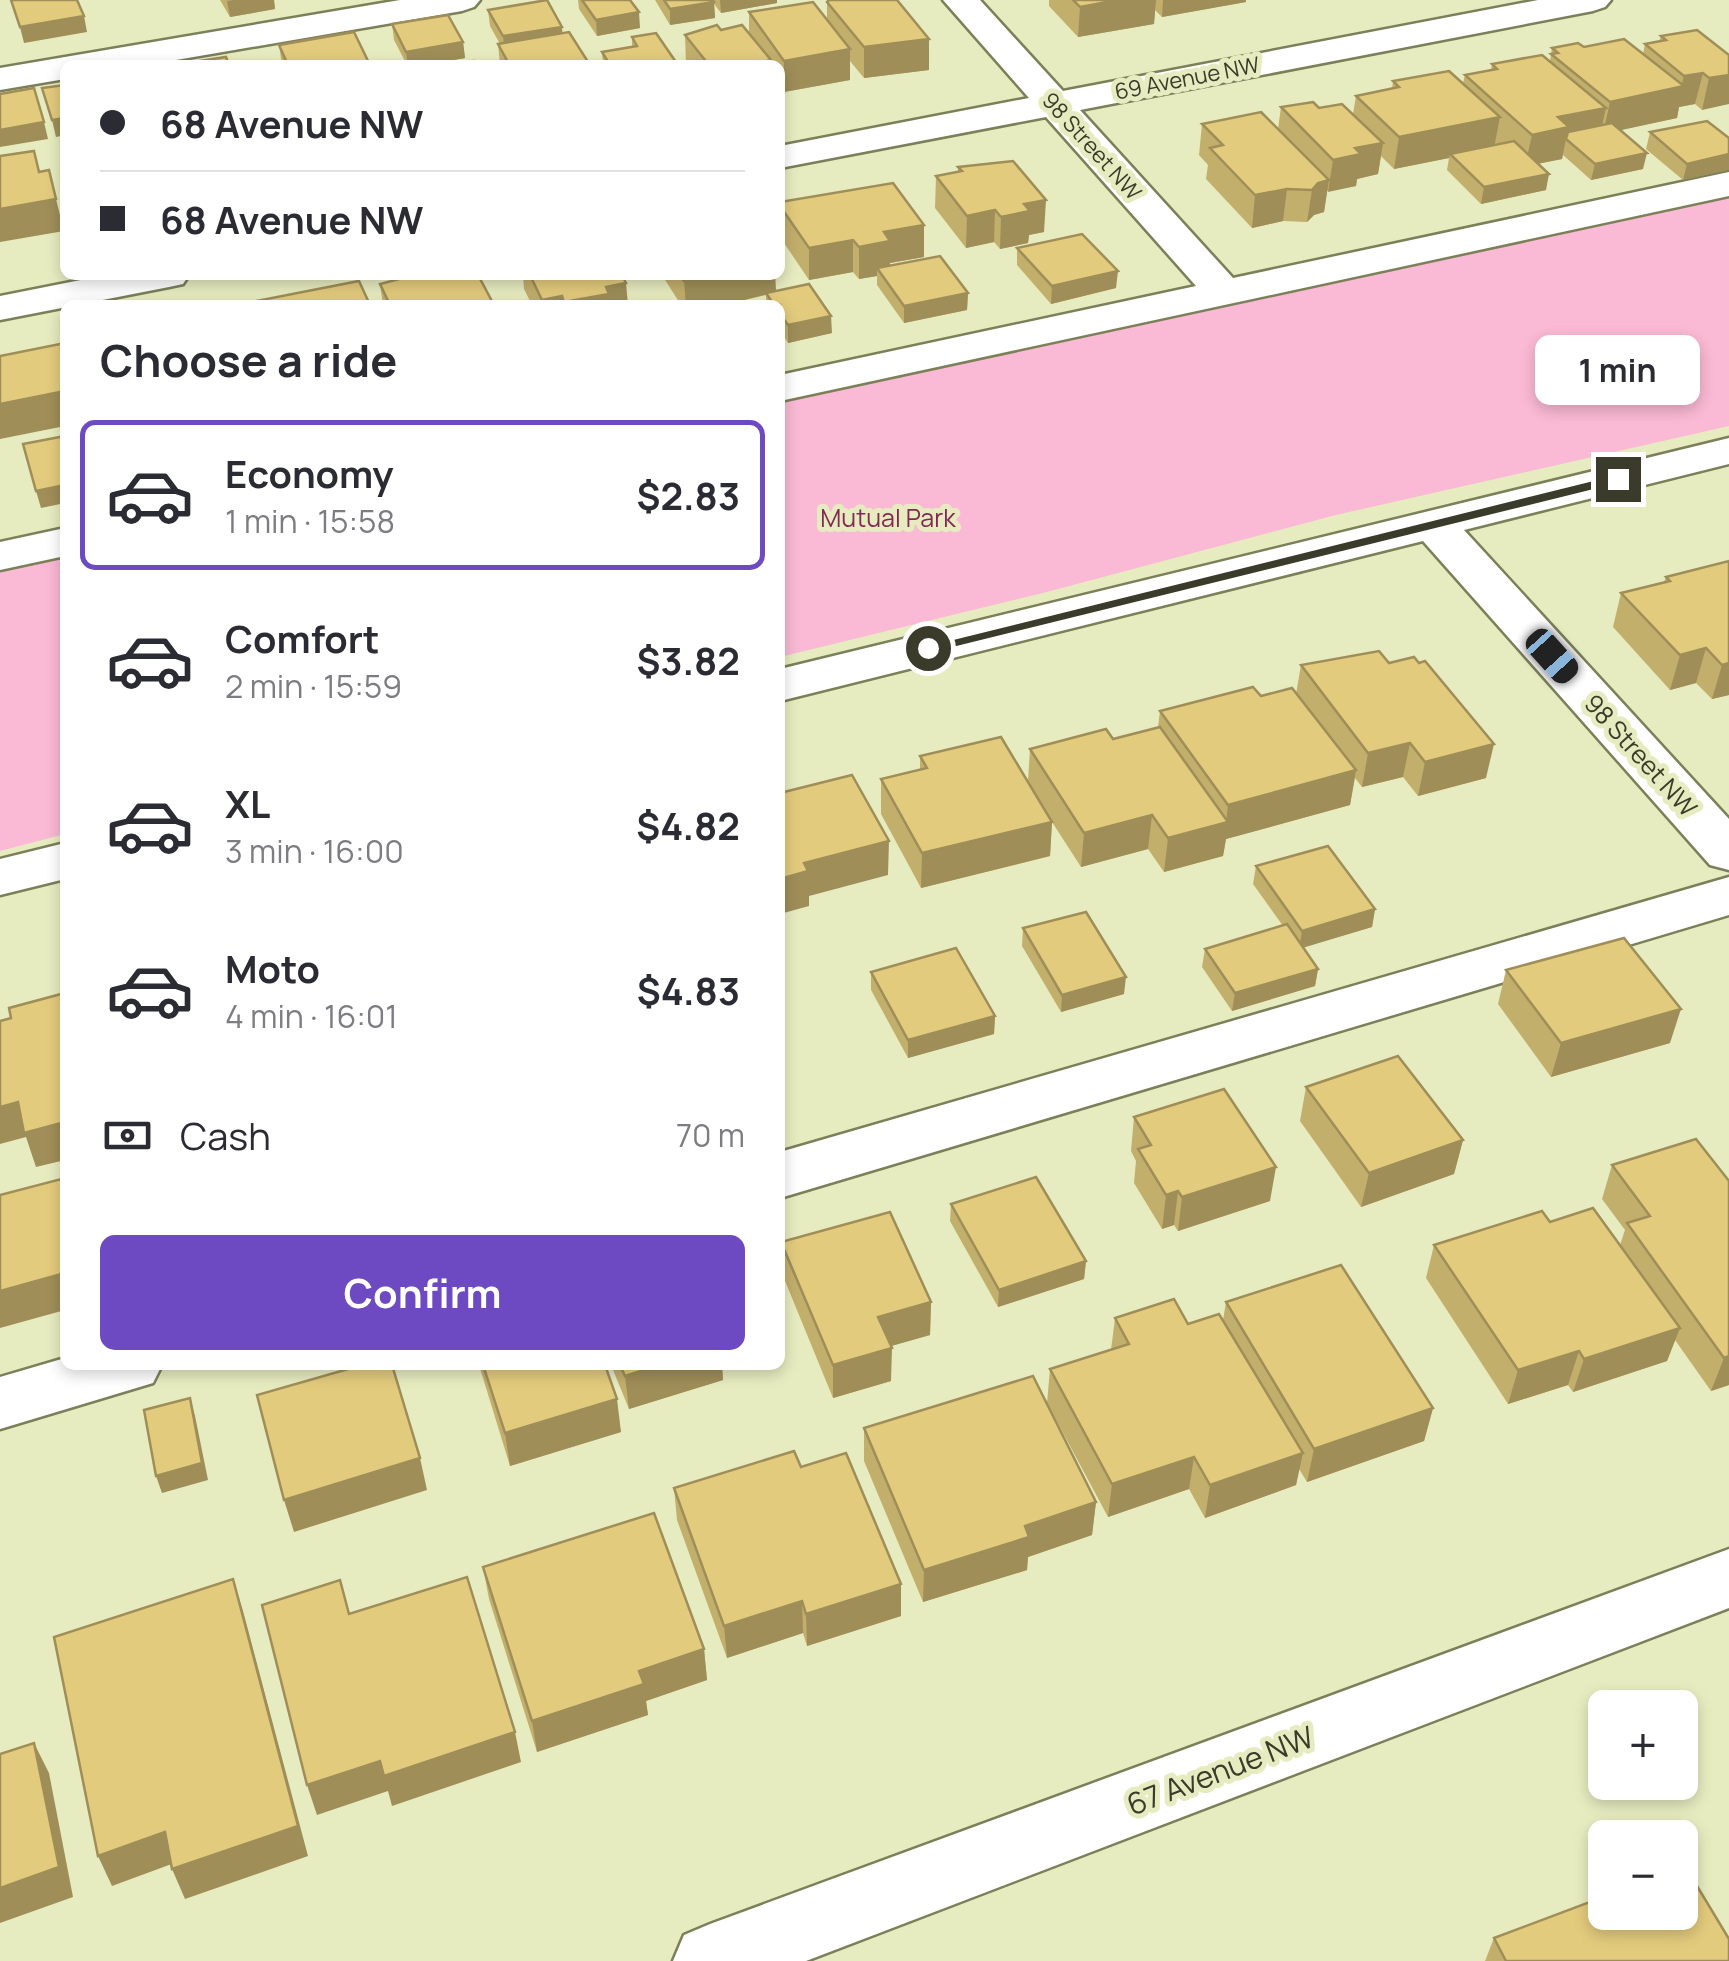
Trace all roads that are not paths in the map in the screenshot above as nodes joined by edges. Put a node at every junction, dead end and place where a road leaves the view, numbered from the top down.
1 (462, 0) edge
2 (961, 0) edge
3 (1593, 0) edge
4 (113, 60) edge
5 (60, 69) edge
6 (0, 80) edge
7 (1053, 103) junction
8 (785, 155) edge
9 (1729, 184) edge
10 (143, 280) edge
11 (1223, 292) junction
12 (0, 308) edge
13 (785, 387) edge
14 (1729, 452) edge
15 (1432, 524) junction
16 (60, 543) edge
17 (0, 556) edge
18 (785, 684) edge
19 (1729, 852) edge
20 (60, 863) edge
21 (0, 878) edge
22 (1729, 896) edge
23 (785, 1173) edge
24 (114, 1370) edge
25 (0, 1403) edge
26 (1729, 1578) edge
27 (710, 1961) edge

1 - 4 street
2 - 7 street, 98 Street NW
3 - 7 street, 69 Avenue NW
5 - 6 street
7 - 8 street, 69 Avenue NW
7 - 11 street, 98 Street NW
9 - 11 street
10 - 12 street
11 - 13 street
14 - 15 street
15 - 18 street
15 - 19 street, 98 Street NW
16 - 17 street
20 - 21 street
22 - 23 street
24 - 25 street
26 - 27 street, 67 Avenue NW

